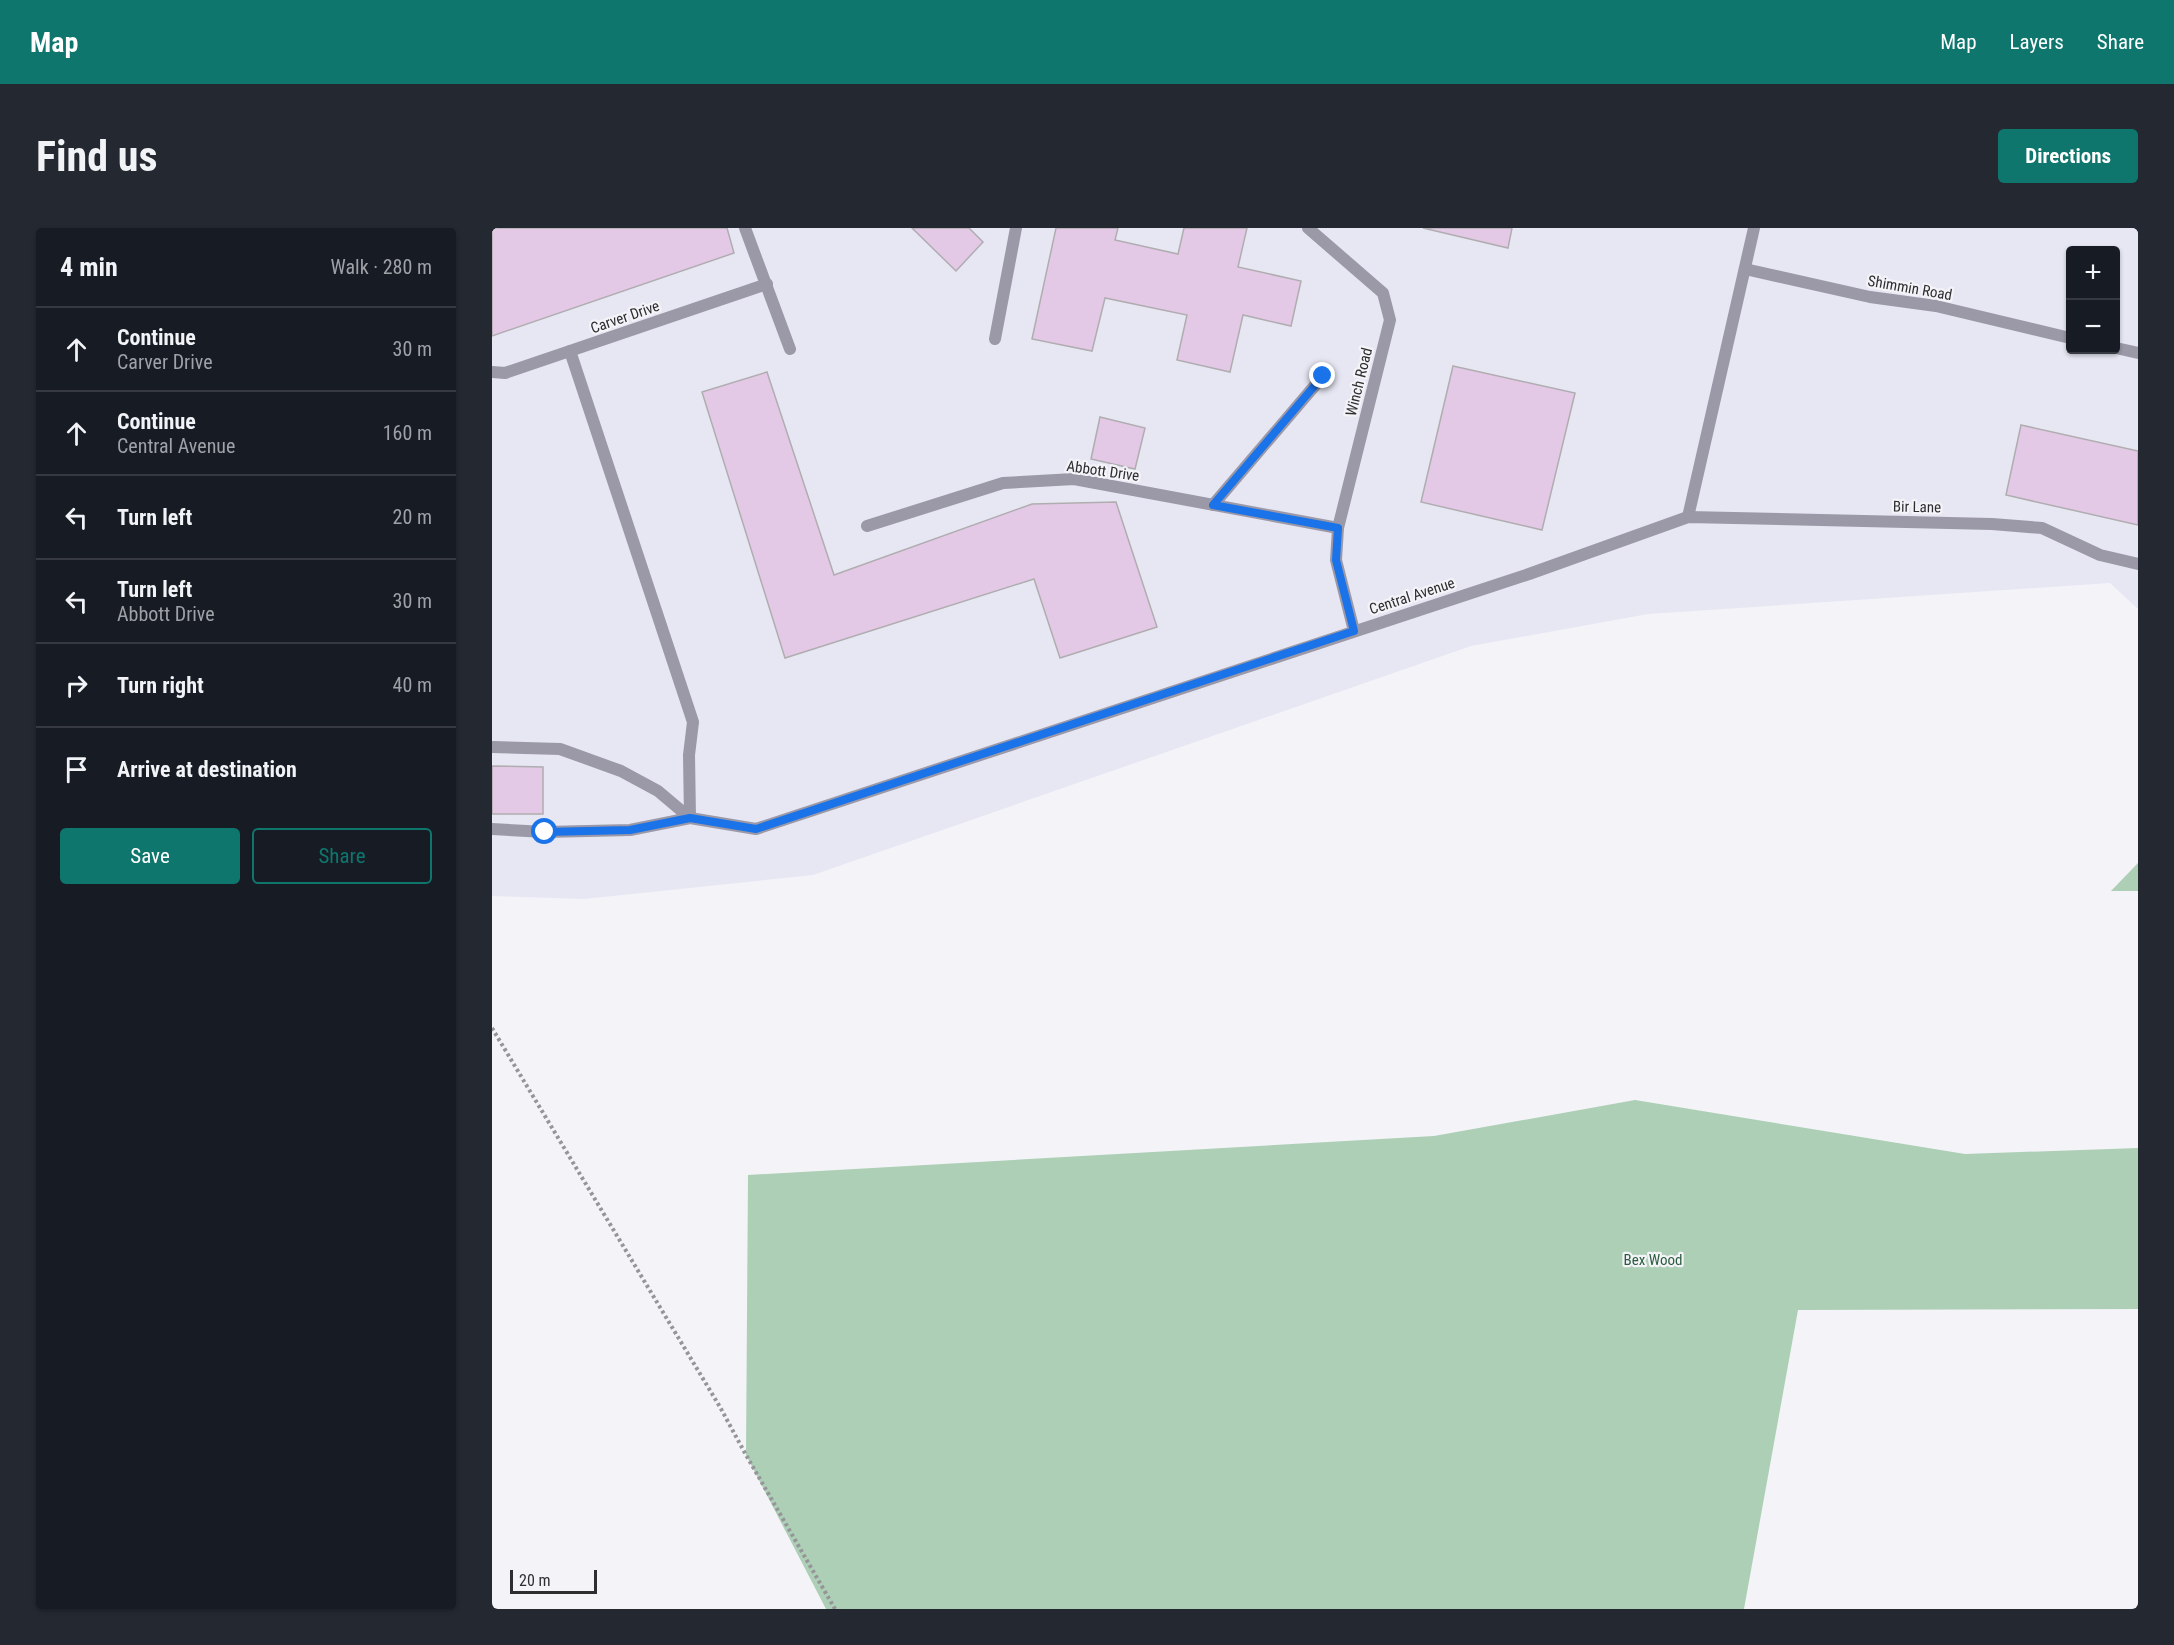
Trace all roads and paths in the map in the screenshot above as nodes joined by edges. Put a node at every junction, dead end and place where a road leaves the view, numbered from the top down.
1 (745, 228) edge
2 (1016, 228) edge
3 (1308, 228) edge
4 (1754, 228) edge
5 (1745, 269) junction
6 (766, 284) junction
7 (2066, 337) edge
8 (995, 339) dead end
9 (790, 349) dead end
10 (2120, 349) edge
11 (570, 351) junction
12 (2138, 353) edge
13 (492, 372) edge
14 (1323, 376) dead end
15 (1213, 505) junction
16 (1688, 517) junction
17 (867, 526) dead end
18 (1338, 528) junction
19 (2138, 564) edge
20 (1354, 631) junction
21 (492, 747) edge
22 (690, 818) junction
23 (492, 829) edge
24 (492, 1028) edge
25 (835, 1609) edge

1 - 6 lane
2 - 8 lane
3 - 18 lane, Winch Road
4 - 5 lane
5 - 7 lane, Shimmin Road
5 - 16 lane
6 - 9 lane
6 - 11 lane, Carver Drive
10 - 12 lane
11 - 13 lane, Carver Drive
11 - 22 lane
14 - 15 lane
15 - 17 lane, Abbott Drive
15 - 18 lane, Abbott Drive
16 - 19 lane, Bir Lane
16 - 20 lane, Central Avenue
18 - 20 lane, Winch Road
20 - 22 lane, Central Avenue
21 - 22 lane
22 - 23 lane
24 - 25 path

